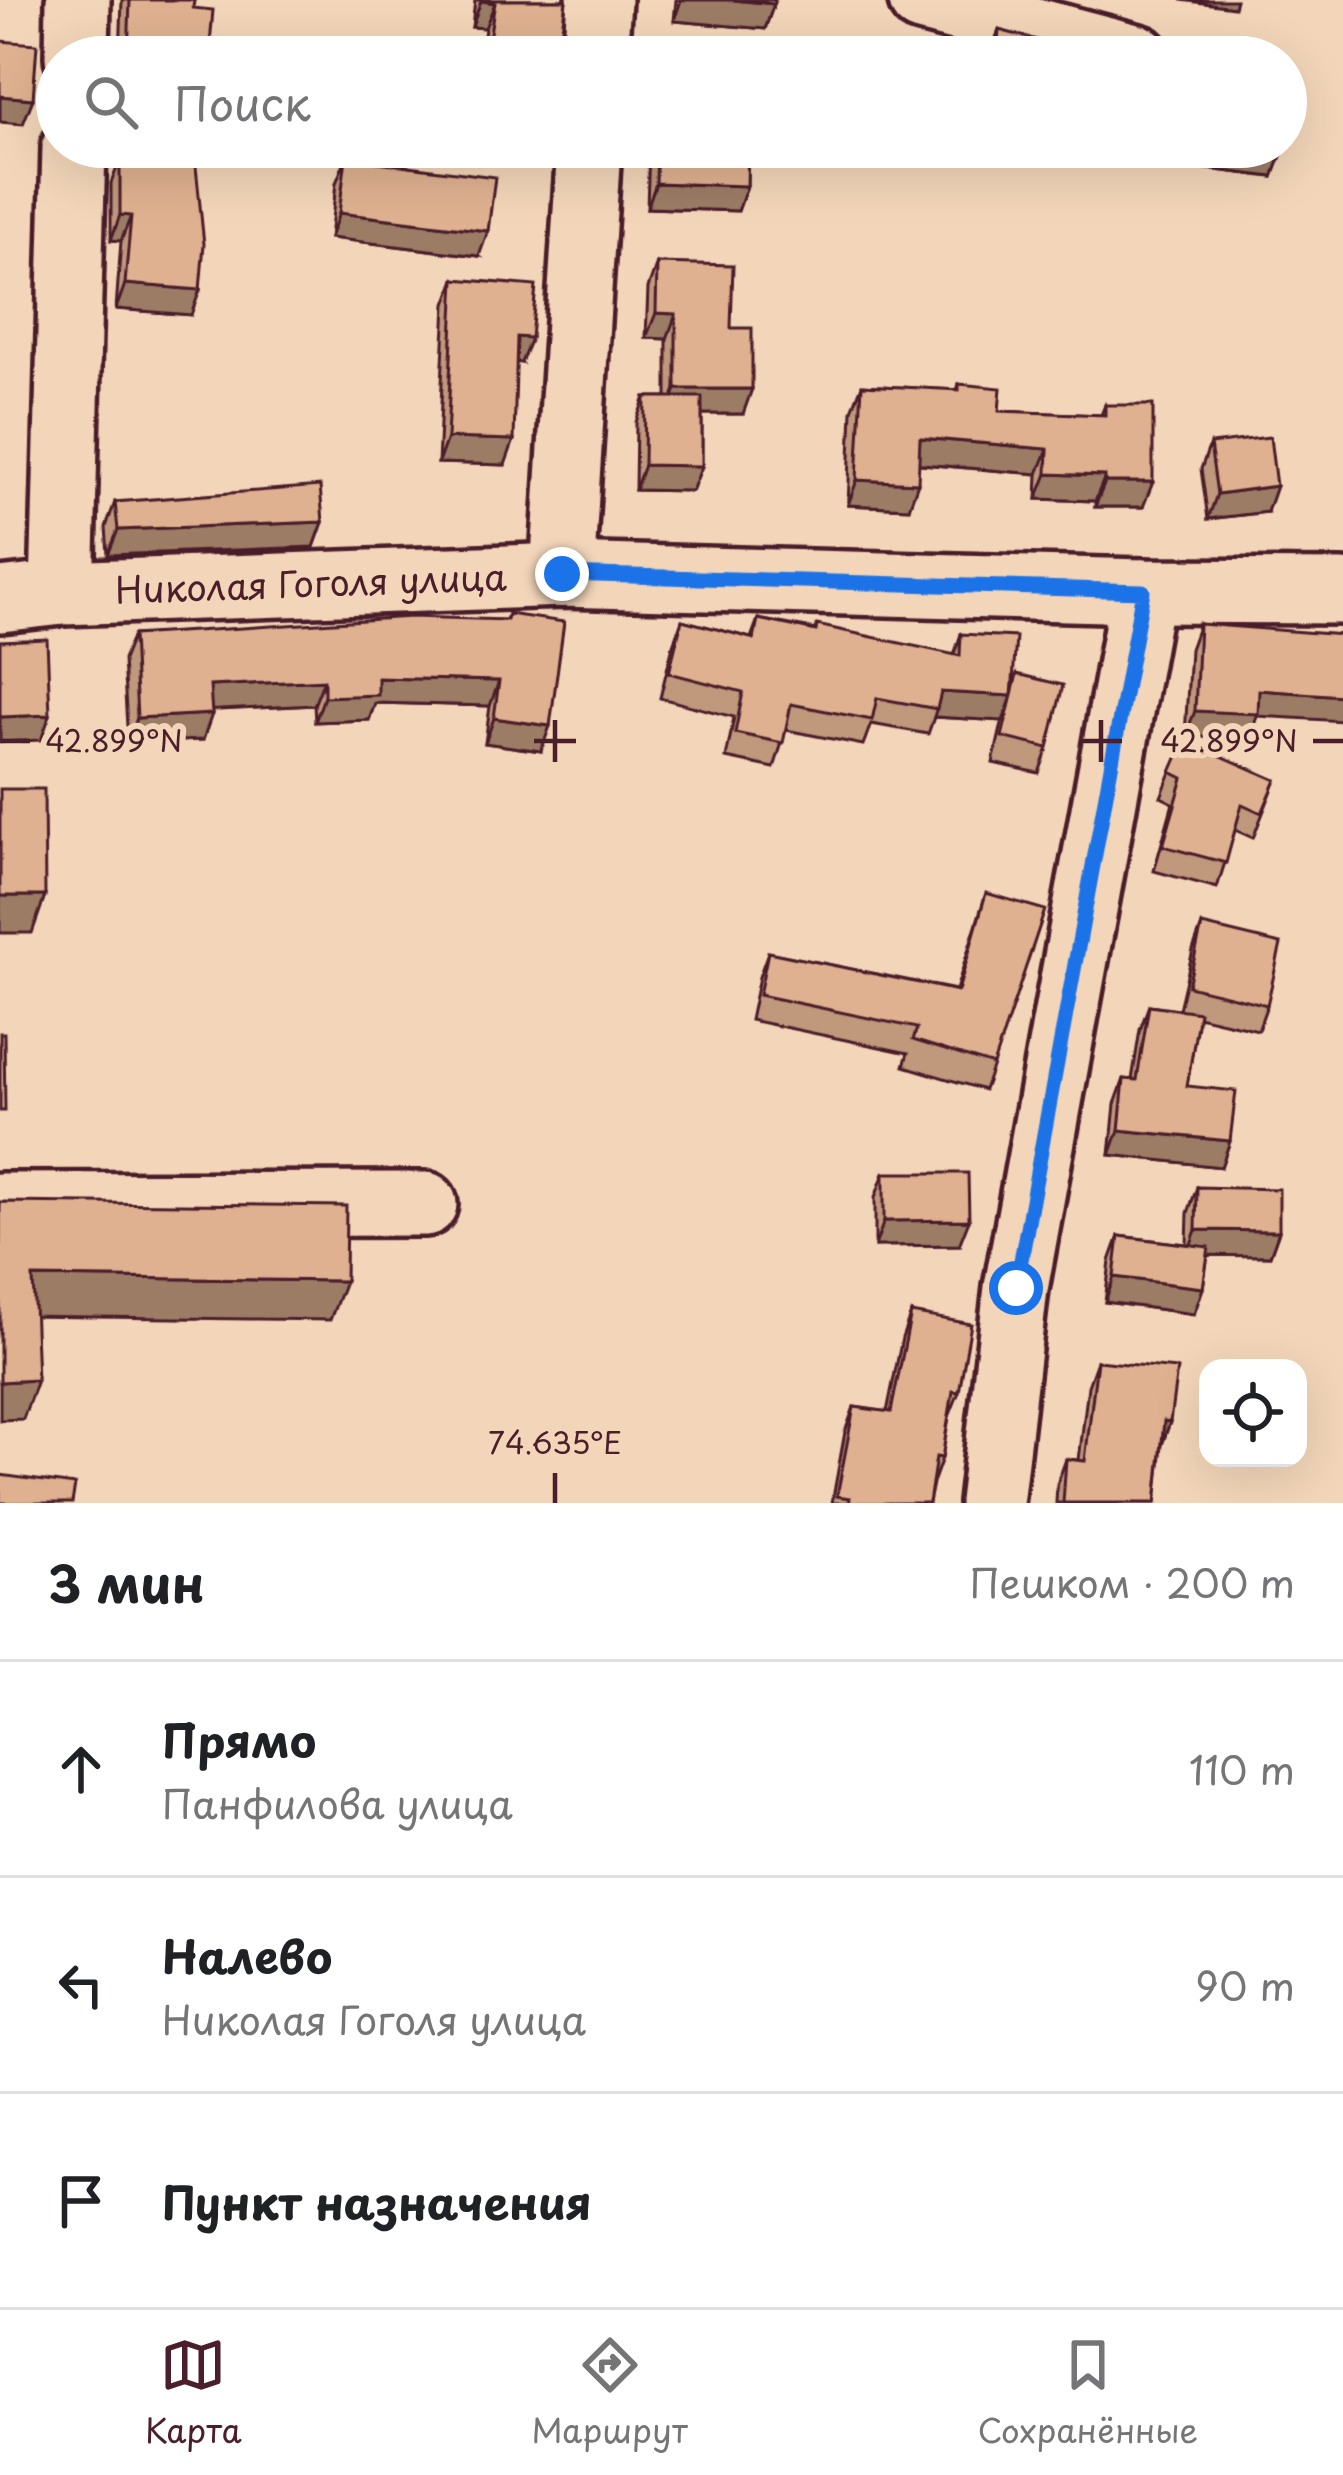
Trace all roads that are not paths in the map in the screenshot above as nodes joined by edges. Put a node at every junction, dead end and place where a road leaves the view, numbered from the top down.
1 (79, 0) edge
2 (599, 0) edge
3 (921, 0) edge
4 (78, 36) edge
5 (596, 36) edge
6 (1058, 36) edge
7 (73, 168) edge
8 (588, 168) edge
9 (562, 574) junction
10 (1143, 591) junction
11 (1343, 592) edge
12 (62, 593) junction
13 (0, 600) edge
14 (425, 1204) dead end
15 (0, 1205) edge
16 (991, 1503) edge

1 - 4 street
2 - 5 street
3 - 6 street
7 - 12 street
8 - 9 street
9 - 10 street, Николая Гоголя улица
9 - 12 street, Николая Гоголя улица
10 - 11 street, Николая Гоголя улица
10 - 16 street
12 - 13 street, Николая Гоголя улица
14 - 15 street

